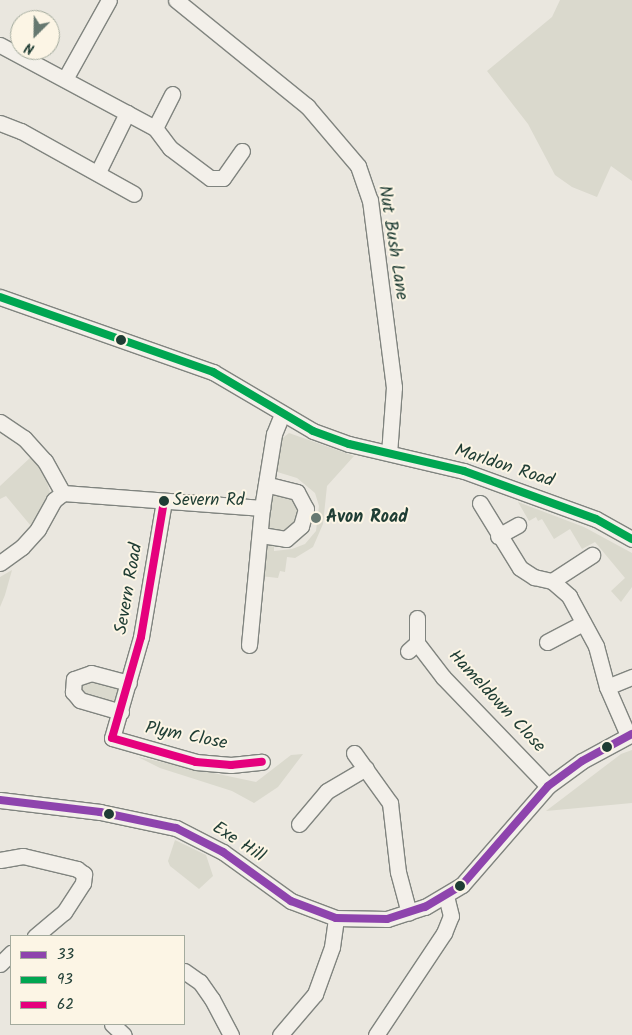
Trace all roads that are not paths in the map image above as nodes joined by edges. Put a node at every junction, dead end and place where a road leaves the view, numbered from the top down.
1 (109, 0) edge
2 (176, 0) edge
3 (0, 45) edge
4 (65, 80) junction
5 (172, 94) dead end
6 (127, 112) junction
7 (0, 123) edge
8 (155, 128) junction
9 (242, 151) dead end
10 (98, 172) junction
11 (134, 194) dead end
12 (0, 297) edge
13 (282, 414) junction
14 (0, 422) edge
15 (390, 453) junction
16 (266, 484) junction
17 (63, 493) junction
18 (164, 501) junction
19 (480, 503) dead end
20 (262, 508) junction
21 (518, 525) dead end
22 (261, 535) junction
23 (498, 536) junction
24 (632, 539) edge
25 (592, 555) dead end
26 (0, 563) edge
27 (552, 582) junction
28 (417, 618) dead end
29 (583, 623) junction
30 (547, 642) dead end
31 (250, 645) dead end
32 (632, 677) edge
33 (129, 683) junction
34 (607, 687) junction
35 (121, 712) junction
36 (630, 735) edge
37 (112, 738) joint
38 (354, 753) dead end
39 (256, 766) dead end
40 (366, 768) junction
41 (548, 786) junction
42 (0, 800) edge
43 (299, 824) dead end
44 (0, 860) edge
45 (446, 896) junction
46 (409, 913) junction
47 (336, 918) junction
48 (36, 935) edge
49 (10, 955) edge
50 (0, 964) edge
51 (185, 972) edge
52 (113, 1025) edge
53 (124, 1035) edge
54 (231, 1035) edge
55 (280, 1035) edge
56 (376, 1035) edge

1 - 4 street
2 - 15 street, Nut Bush Lane
3 - 4 street
4 - 6 street
5 - 8 street
6 - 8 street
6 - 10 street
7 - 10 street
8 - 9 street
10 - 11 street
12 - 13 street, Marldon Road
13 - 15 street, Marldon Road
13 - 16 street
14 - 17 street
15 - 24 street, Marldon Road
16 - 20 street
16 - 22 street
17 - 18 street
17 - 26 street
18 - 20 street
18 - 33 street, Severn Road
19 - 23 street
20 - 22 street
21 - 23 street
22 - 31 street
23 - 27 street
25 - 27 street
27 - 29 street
28 - 41 street, Hameldown Close
29 - 30 street
29 - 34 street
32 - 34 street
33 - 35 street, Severn Road
33 - 35 street
34 - 36 street
35 - 37 street, Severn Road
36 - 41 street, Exe Hill
37 - 39 street, Plym Close
38 - 40 street
40 - 43 street
40 - 46 street
41 - 45 street, Exe Hill
42 - 47 street, Exe Hill
44 - 48 street
45 - 46 street, Exe Hill
45 - 56 street
46 - 47 street, Exe Hill
47 - 55 street
49 - 50 street
51 - 54 street
52 - 53 street

